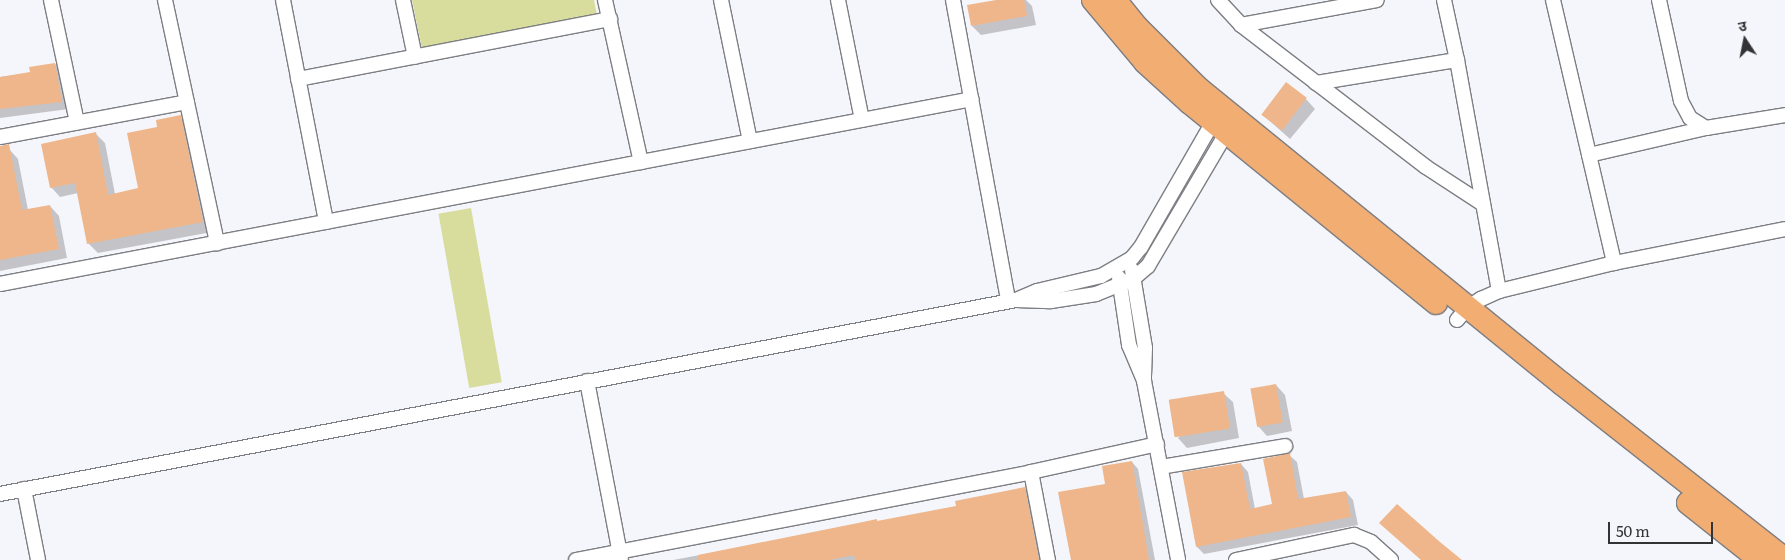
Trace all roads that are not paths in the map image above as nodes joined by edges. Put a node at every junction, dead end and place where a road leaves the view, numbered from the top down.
1 (51, 0) edge
2 (165, 0) edge
3 (283, 0) edge
4 (403, 0) edge
5 (605, 0) edge
6 (721, 0) edge
7 (838, 0) edge
8 (953, 0) edge
9 (1093, 0) edge
10 (1115, 0) edge
11 (1218, 0) edge
12 (1377, 0) edge
13 (1444, 0) edge
14 (1553, 0) edge
15 (1659, 0) edge
16 (1315, 6) edge
17 (610, 19) junction
18 (1241, 25) junction
19 (415, 57) junction
20 (1457, 60) junction
21 (298, 79) junction
22 (1316, 83) junction
23 (972, 99) junction
24 (187, 102) junction
25 (1785, 115) edge
26 (862, 120) junction
27 (1224, 120) junction
28 (77, 122) junction
29 (1706, 128) junction
30 (0, 137) edge
31 (750, 141) junction
32 (1589, 155) junction
33 (640, 162) junction
34 (1483, 204) junction
35 (326, 222) junction
36 (1785, 228) edge
37 (217, 243) junction
38 (1132, 258) junction
39 (1614, 263) junction
40 (1117, 268) junction
41 (1133, 279) junction
42 (0, 284) edge
43 (1120, 285) junction
44 (1499, 291) junction
45 (1012, 300) junction
46 (1462, 314) junction
47 (587, 381) junction
48 (1144, 381) junction
49 (1157, 444) junction
50 (1285, 446) dead end
51 (1161, 468) junction
52 (1031, 472) junction
53 (24, 489) junction
54 (0, 494) edge
55 (620, 556) edge
56 (1263, 558) edge
57 (1785, 559) edge
58 (38, 560) edge
59 (576, 560) edge
60 (1048, 560) edge
61 (1178, 560) edge
62 (1236, 560) edge
63 (1391, 560) edge
64 (1760, 560) edge

1 - 28 street
2 - 24 street
3 - 21 street
4 - 19 street
5 - 17 street
6 - 31 street
7 - 26 street
8 - 23 street
9 - 27 main road
10 - 27 main road
11 - 18 street
12 - 16 street
13 - 20 street
14 - 32 street
15 - 29 street
16 - 18 street
17 - 19 street
17 - 33 street
18 - 22 street
19 - 21 street
20 - 22 street
20 - 34 street
21 - 35 street
22 - 34 street
23 - 26 street
23 - 45 street
24 - 28 street
24 - 37 street
25 - 29 street
26 - 31 street
27 - 38 street
27 - 41 street
27 - 46 main road
28 - 30 street
29 - 32 street
31 - 33 street
32 - 39 street
33 - 35 street
34 - 44 street
35 - 37 street
36 - 39 street
37 - 42 street
38 - 40 street
38 - 41 street
39 - 44 street
40 - 43 street
40 - 45 street
41 - 43 street
41 - 48 street
43 - 45 street
43 - 48 street
44 - 46 street
45 - 47 street
46 - 57 main road
46 - 64 main road
47 - 53 street
47 - 55 street
48 - 49 street
49 - 51 street
49 - 52 street
50 - 51 street
51 - 61 street
52 - 55 street
52 - 60 street
53 - 54 street
53 - 58 street
55 - 59 street
56 - 62 street
56 - 63 street

